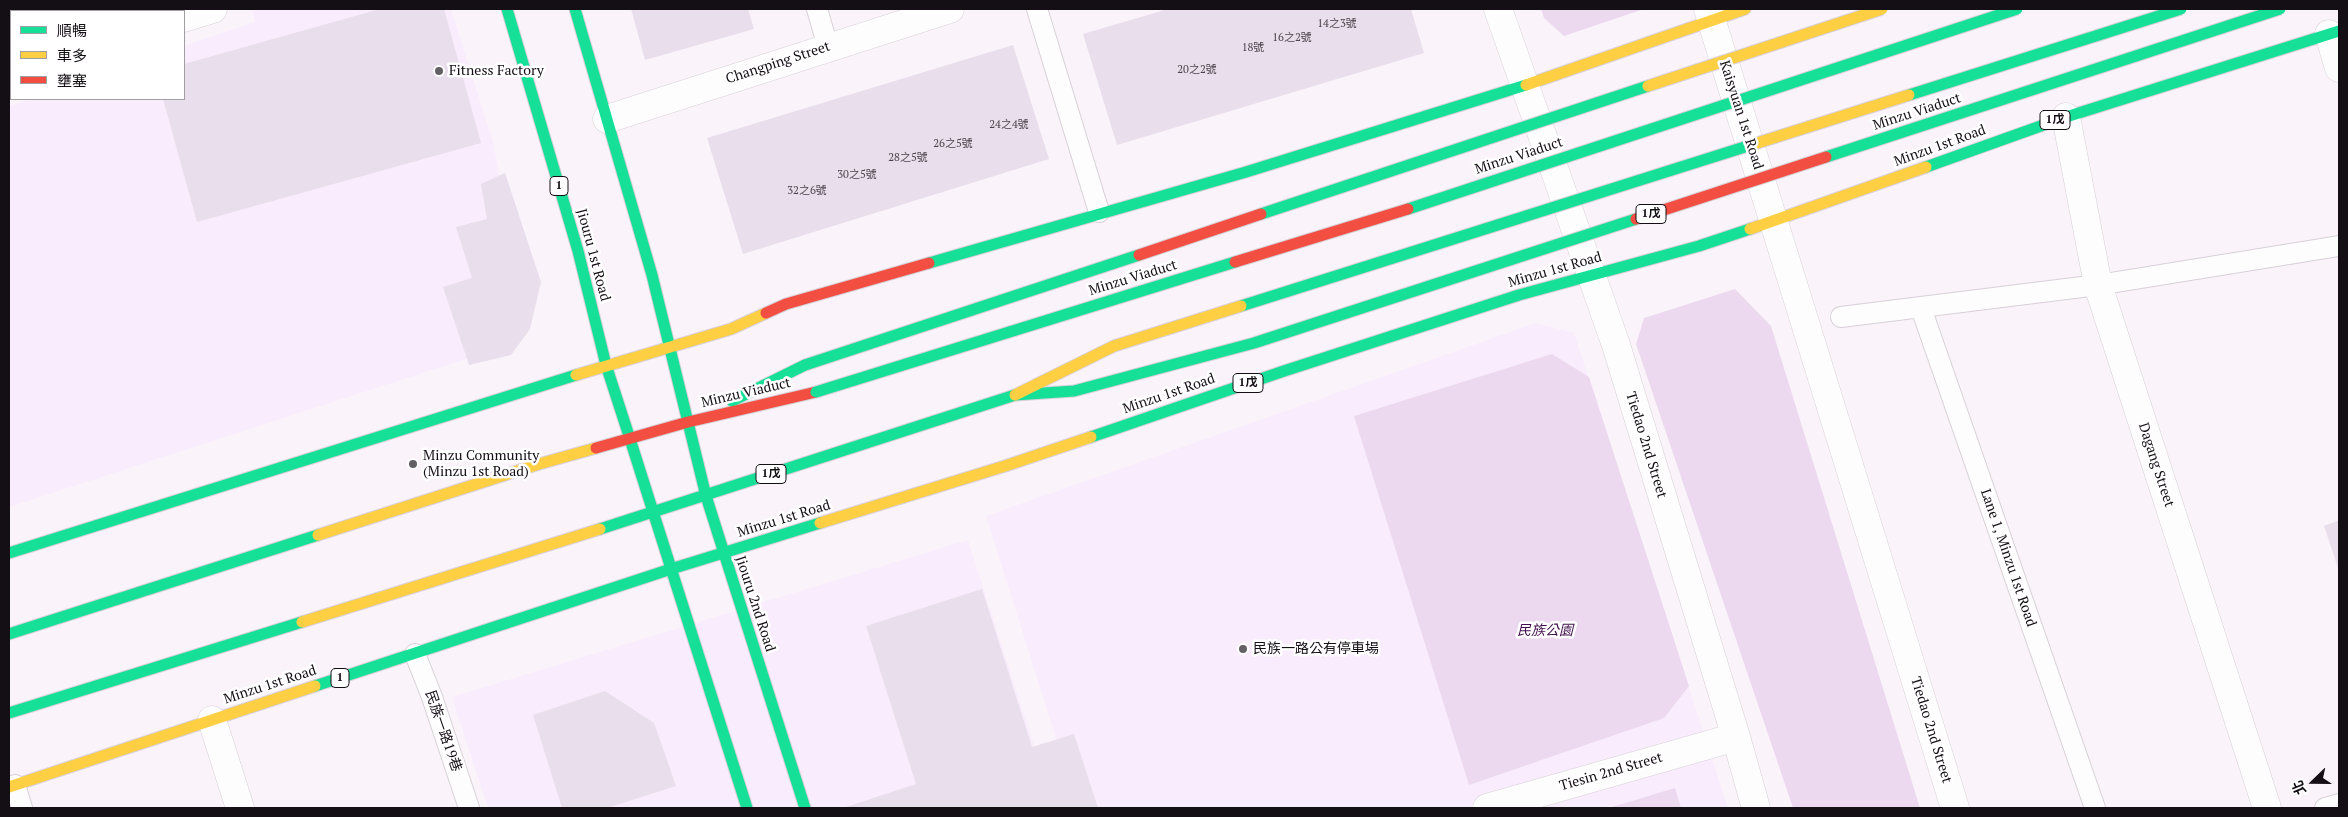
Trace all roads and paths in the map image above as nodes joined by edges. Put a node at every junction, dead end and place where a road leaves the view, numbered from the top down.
1 (213, 9) edge
2 (507, 9) edge
3 (575, 9) edge
4 (817, 9) edge
5 (950, 9) edge
6 (1037, 9) edge
7 (1498, 9) edge
8 (1745, 9) edge
9 (1882, 9) edge
10 (2017, 9) edge
11 (2180, 9) edge
12 (2280, 9) edge
13 (1710, 15) edge
14 (185, 18) edge
15 (2334, 32) edge
16 (828, 47) junction
17 (2339, 68) edge
18 (1525, 86) junction
19 (2066, 117) junction
20 (607, 119) junction
21 (1099, 212) junction
22 (1775, 221) junction
23 (2339, 246) edge
24 (1590, 275) junction
25 (2098, 285) junction
26 (1921, 308) junction
27 (1841, 317) dead end
28 (670, 348) junction
29 (606, 366) junction
30 (1016, 395) junction
31 (688, 422) junction
32 (630, 439) junction
33 (706, 496) junction
34 (653, 512) junction
35 (9, 552) edge
36 (724, 553) junction
37 (671, 569) junction
38 (9, 634) edge
39 (415, 654) junction
40 (9, 713) edge
41 (212, 720) junction
42 (1736, 737) junction
43 (12, 786) edge
44 (2339, 804) edge
45 (22, 808) edge
46 (240, 808) edge
47 (469, 808) edge
48 (747, 808) edge
49 (805, 808) edge
50 (1487, 808) edge
51 (1756, 808) edge
52 (1955, 808) edge
53 (2095, 808) edge
54 (2267, 808) edge
55 (2325, 808) edge

1 - 14 street
2 - 29 main road, Jiouru 1st Road / 1
3 - 20 main road
4 - 16 lane
5 - 16 street, Changping Street
6 - 21 lane
7 - 18 street, Tiedao 2nd Street
8 - 13 main road
9 - 31 main road, Minzu Viaduct, bridge
10 - 31 main road, Minzu Viaduct, bridge
11 - 30 main road, Minzu Viaduct, bridge
12 - 30 main road, Minzu Viaduct / 1戊, bridge
13 - 18 main road
13 - 22 street, Kaisyuan 1st Road
15 - 17 street
15 - 19 main road, Minzu 1st Road / 1戊
16 - 20 street, Changping Street
18 - 21 main road
18 - 24 street, Tiedao 2nd Street
19 - 22 main road, Minzu 1st Road / 1戊
19 - 25 street, Dagang Street
20 - 28 main road
21 - 28 main road
22 - 24 main road, Minzu 1st Road / 1戊
22 - 52 street, Tiedao 2nd Street
23 - 25 lane
24 - 36 main road, Minzu 1st Road / 1戊
24 - 42 street, Tiedao 2nd Street
25 - 26 lane
25 - 54 street, Dagang Street
26 - 27 lane
26 - 53 lane, Lane 1, Minzu 1st Road
28 - 29 main road
28 - 31 main road, Jiouru 2nd Road
29 - 32 main road, 1
29 - 35 main road
30 - 33 main road, Minzu Viaduct / 1戊
31 - 32 main road
31 - 33 main road, Jiouru 2nd Road
32 - 34 main road
32 - 38 main road
33 - 34 main road
33 - 36 main road, Jiouru 2nd Road
34 - 37 main road
34 - 40 main road
36 - 37 main road, Minzu 1st Road / 1
36 - 49 main road, Jiouru 2nd Road
37 - 39 main road, Minzu 1st Road / 1
37 - 48 main road
39 - 41 main road, Minzu 1st Road / 1
39 - 47 lane, 民族一路19巷
41 - 43 main road, Minzu 1st Road / 1
41 - 46 street
42 - 50 street, Tiesin 2nd Street
42 - 51 street, Tiedao 2nd Street
43 - 45 lane
44 - 55 lane

